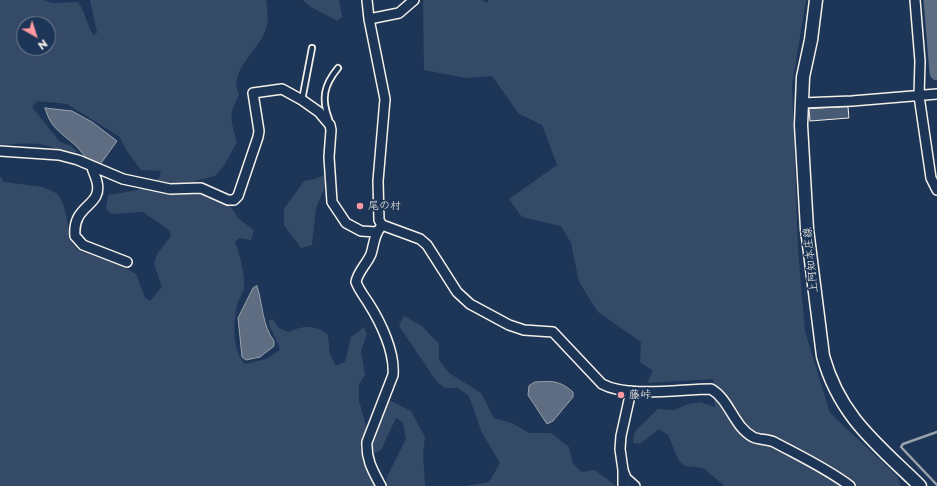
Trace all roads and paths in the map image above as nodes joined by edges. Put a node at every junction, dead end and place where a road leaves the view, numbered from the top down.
1 (367, 0) edge
2 (414, 0) edge
3 (816, 0) edge
4 (915, 0) edge
5 (369, 19) junction
6 (312, 48) dead end
7 (338, 68) dead end
8 (937, 94) edge
9 (922, 95) junction
10 (302, 100) junction
11 (802, 103) junction
12 (330, 125) junction
13 (0, 151) edge
14 (92, 167) junction
15 (937, 190) edge
16 (379, 229) junction
17 (127, 262) dead end
18 (631, 391) junction
19 (623, 470) junction
20 (381, 486) edge
21 (623, 486) edge
22 (635, 486) edge
23 (850, 486) edge
24 (920, 486) edge

1 - 5 street
2 - 5 street
3 - 11 main road, 上阿知本庄線
4 - 9 street
5 - 16 street
6 - 10 lane
7 - 12 lane
8 - 9 street
9 - 11 street
9 - 15 street
10 - 12 street
10 - 14 street
11 - 24 main road, 上阿知本庄線
12 - 16 street
13 - 14 street
14 - 17 street
16 - 18 street
16 - 20 street
18 - 19 street
18 - 23 street
19 - 21 street
19 - 22 street

